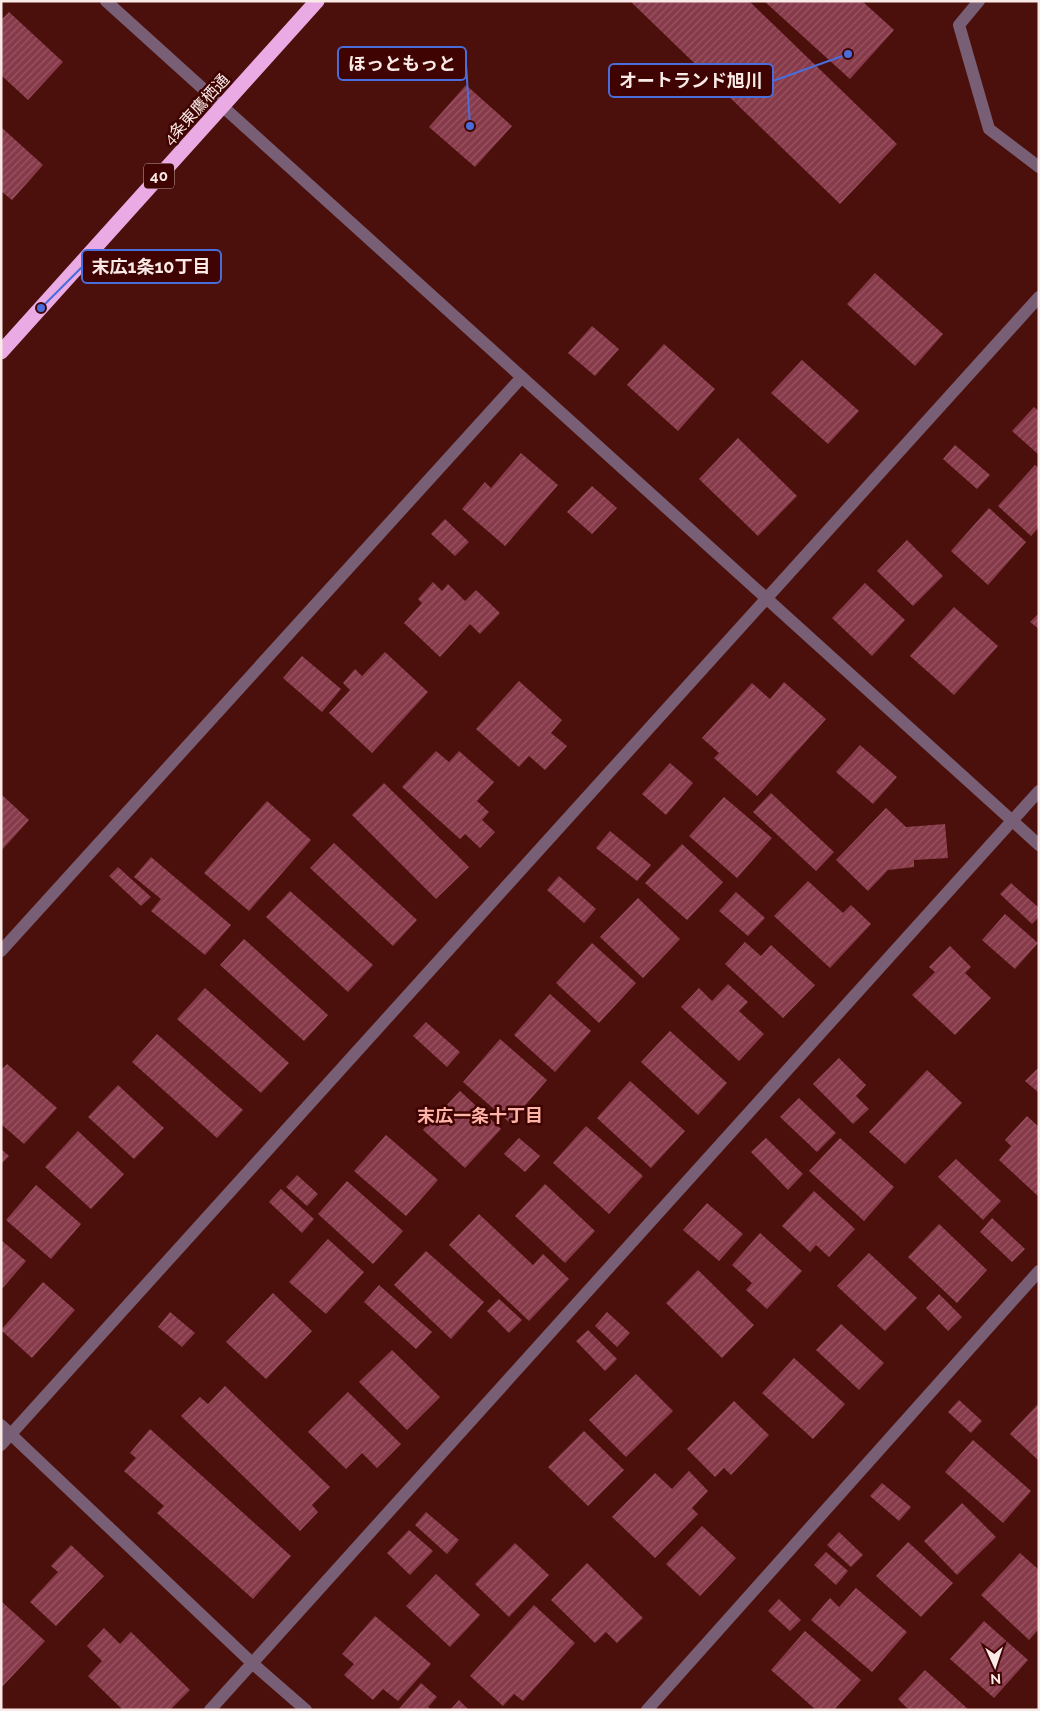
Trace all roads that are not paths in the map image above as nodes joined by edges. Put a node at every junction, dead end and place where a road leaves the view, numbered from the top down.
1 (106, 1) edge
2 (317, 1) edge
3 (979, 1) edge
4 (222, 106) junction
5 (1039, 167) edge
6 (1039, 296) edge
7 (1, 352) edge
8 (522, 377) junction
9 (766, 598) junction
10 (1039, 791) edge
11 (1012, 820) junction
12 (1039, 845) edge
13 (1, 951) edge
14 (1039, 1271) edge
15 (1, 1425) edge
16 (11, 1434) junction
17 (1, 1445) edge
18 (252, 1663) junction
19 (210, 1710) edge
20 (306, 1710) edge
21 (647, 1710) edge

1 - 4 street
2 - 4 highway, 4条東鷹栖通 / 40
3 - 5 street
4 - 7 highway, 4条東鷹栖通 / 40
4 - 8 street
6 - 9 street
8 - 9 street
8 - 13 street
9 - 11 street
9 - 16 street
10 - 11 street
11 - 12 street
11 - 18 street
14 - 21 street
15 - 16 street
16 - 17 street
16 - 18 street
18 - 19 street
18 - 20 street

